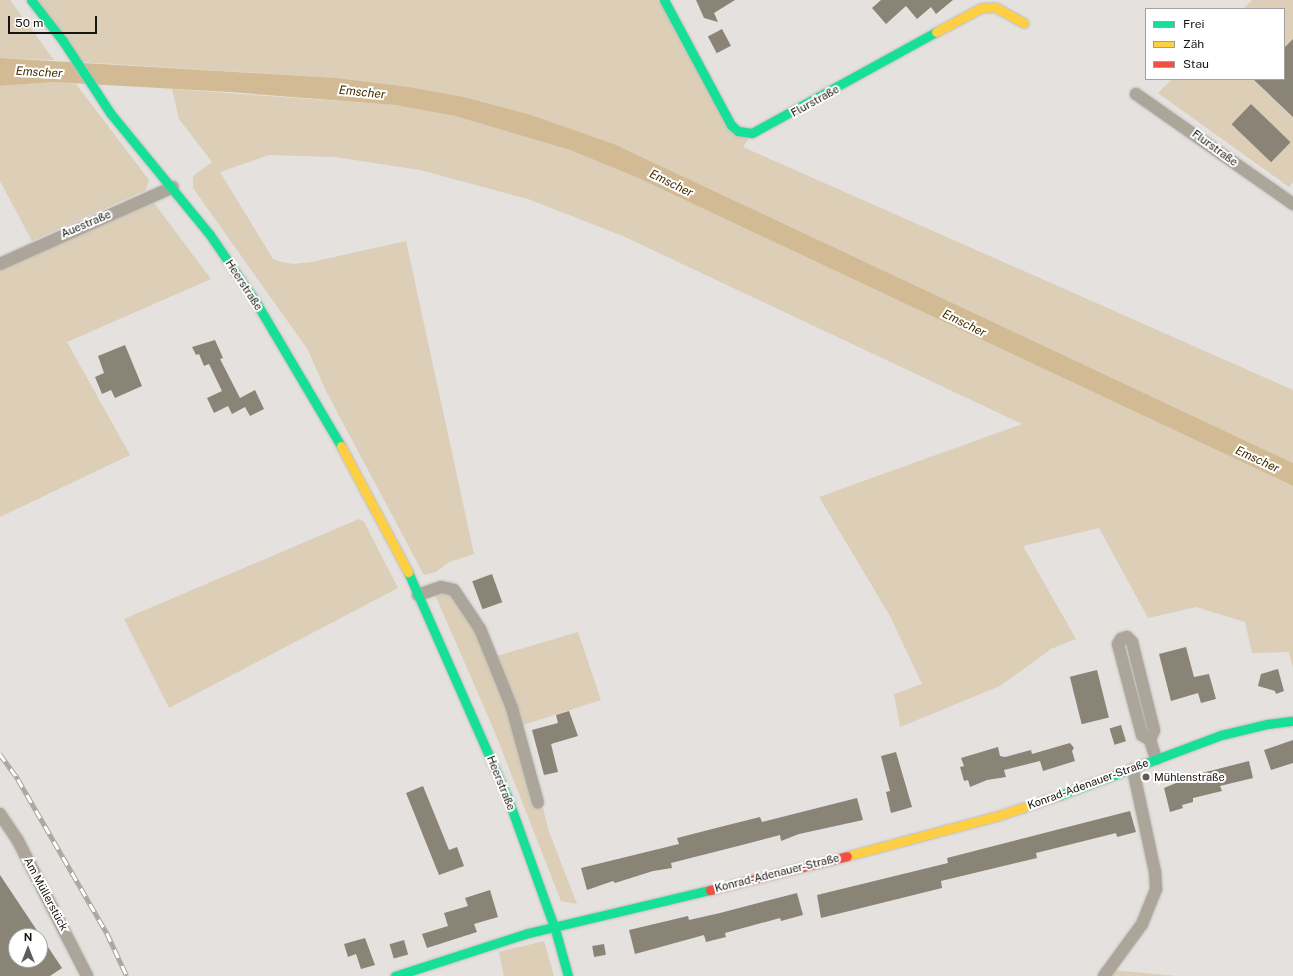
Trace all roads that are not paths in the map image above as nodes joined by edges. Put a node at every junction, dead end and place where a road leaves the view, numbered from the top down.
1 (31, 0) edge
2 (664, 0) edge
3 (1024, 23) dead end
4 (1136, 94) dead end
5 (173, 187) junction
6 (1293, 204) edge
7 (0, 264) edge
8 (418, 596) junction
9 (1293, 721) edge
10 (1150, 740) junction
11 (1156, 760) junction
12 (1133, 769) junction
13 (538, 803) dead end
14 (0, 814) edge
15 (555, 929) junction
16 (87, 976) edge
17 (395, 976) edge
18 (568, 976) edge
19 (1104, 976) edge

1 - 5 street, Heerstraße
2 - 3 street, Flurstraße
4 - 6 street, Flurstraße
5 - 7 street, Auestraße
5 - 8 street, Heerstraße
8 - 13 street
8 - 15 street, Heerstraße
9 - 11 street, Konrad-Adenauer-Straße
10 - 10 street, Konrad-Adenauer-Straße
10 - 11 street, Konrad-Adenauer-Straße
11 - 12 street, Konrad-Adenauer-Straße
12 - 15 street, Konrad-Adenauer-Straße
12 - 19 street
14 - 16 street, Am Müllerstück
15 - 17 street, Konrad-Adenauer-Straße
15 - 18 street, Heerstraße

